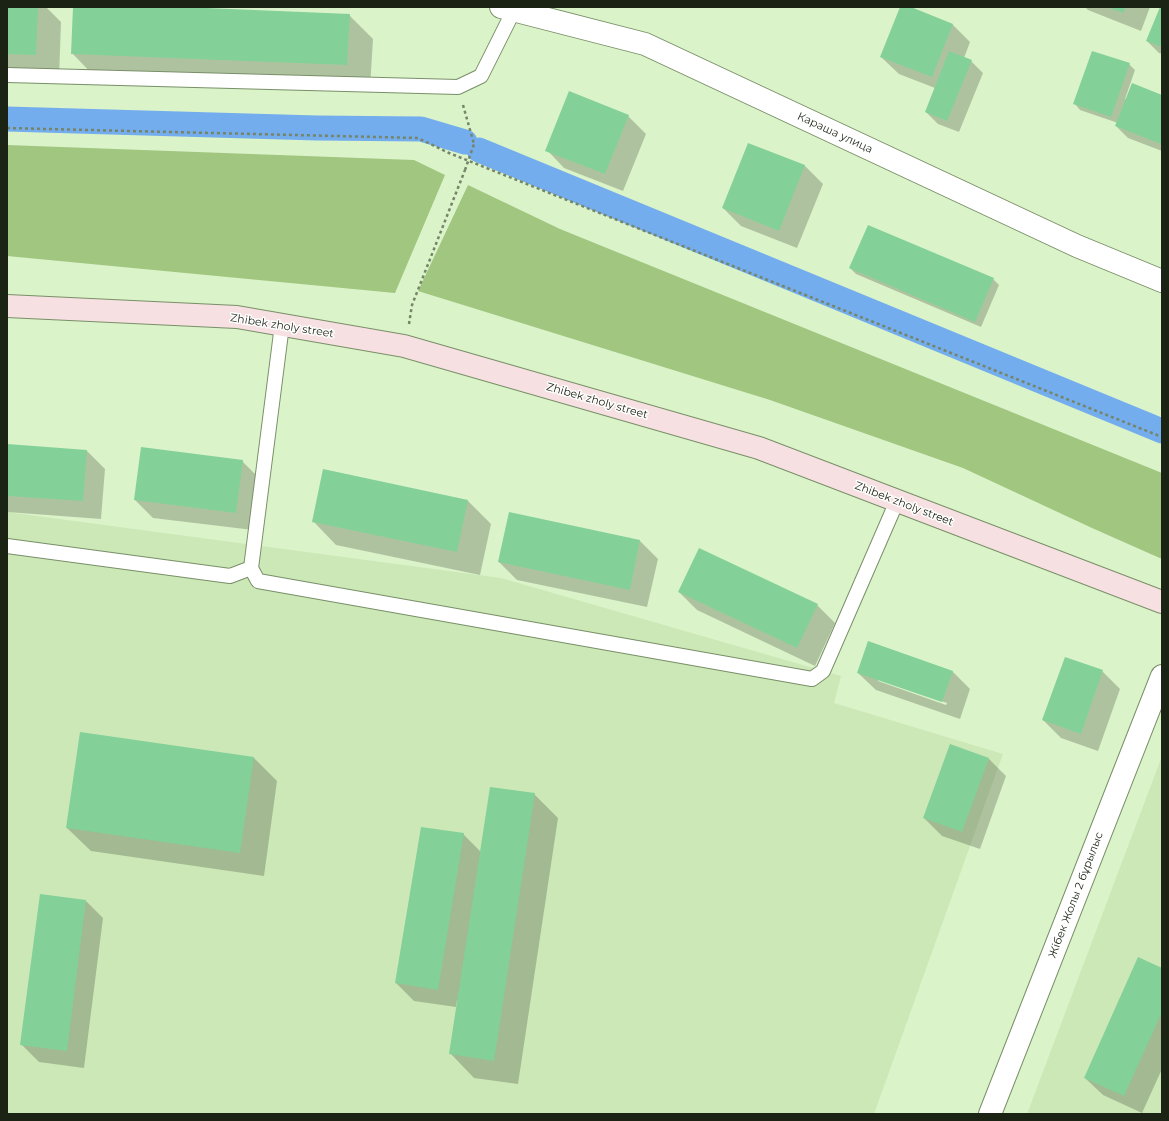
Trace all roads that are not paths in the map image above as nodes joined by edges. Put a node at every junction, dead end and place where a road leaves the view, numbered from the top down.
1 (510, 8) edge
2 (7, 75) edge
3 (1162, 282) edge
4 (7, 306) edge
5 (282, 325) junction
6 (897, 501) junction
7 (7, 546) edge
8 (250, 568) junction
9 (1162, 602) edge
10 (1162, 676) edge
11 (990, 1114) edge

1 - 2 lane
1 - 3 street, Караша улица
4 - 5 main road, Zhibek zholy street
5 - 6 main road, Zhibek zholy street
5 - 8 lane
6 - 8 lane
6 - 9 main road, Zhibek zholy street
7 - 8 lane
10 - 11 street, Жібек Жолы 2 бұрылыс

